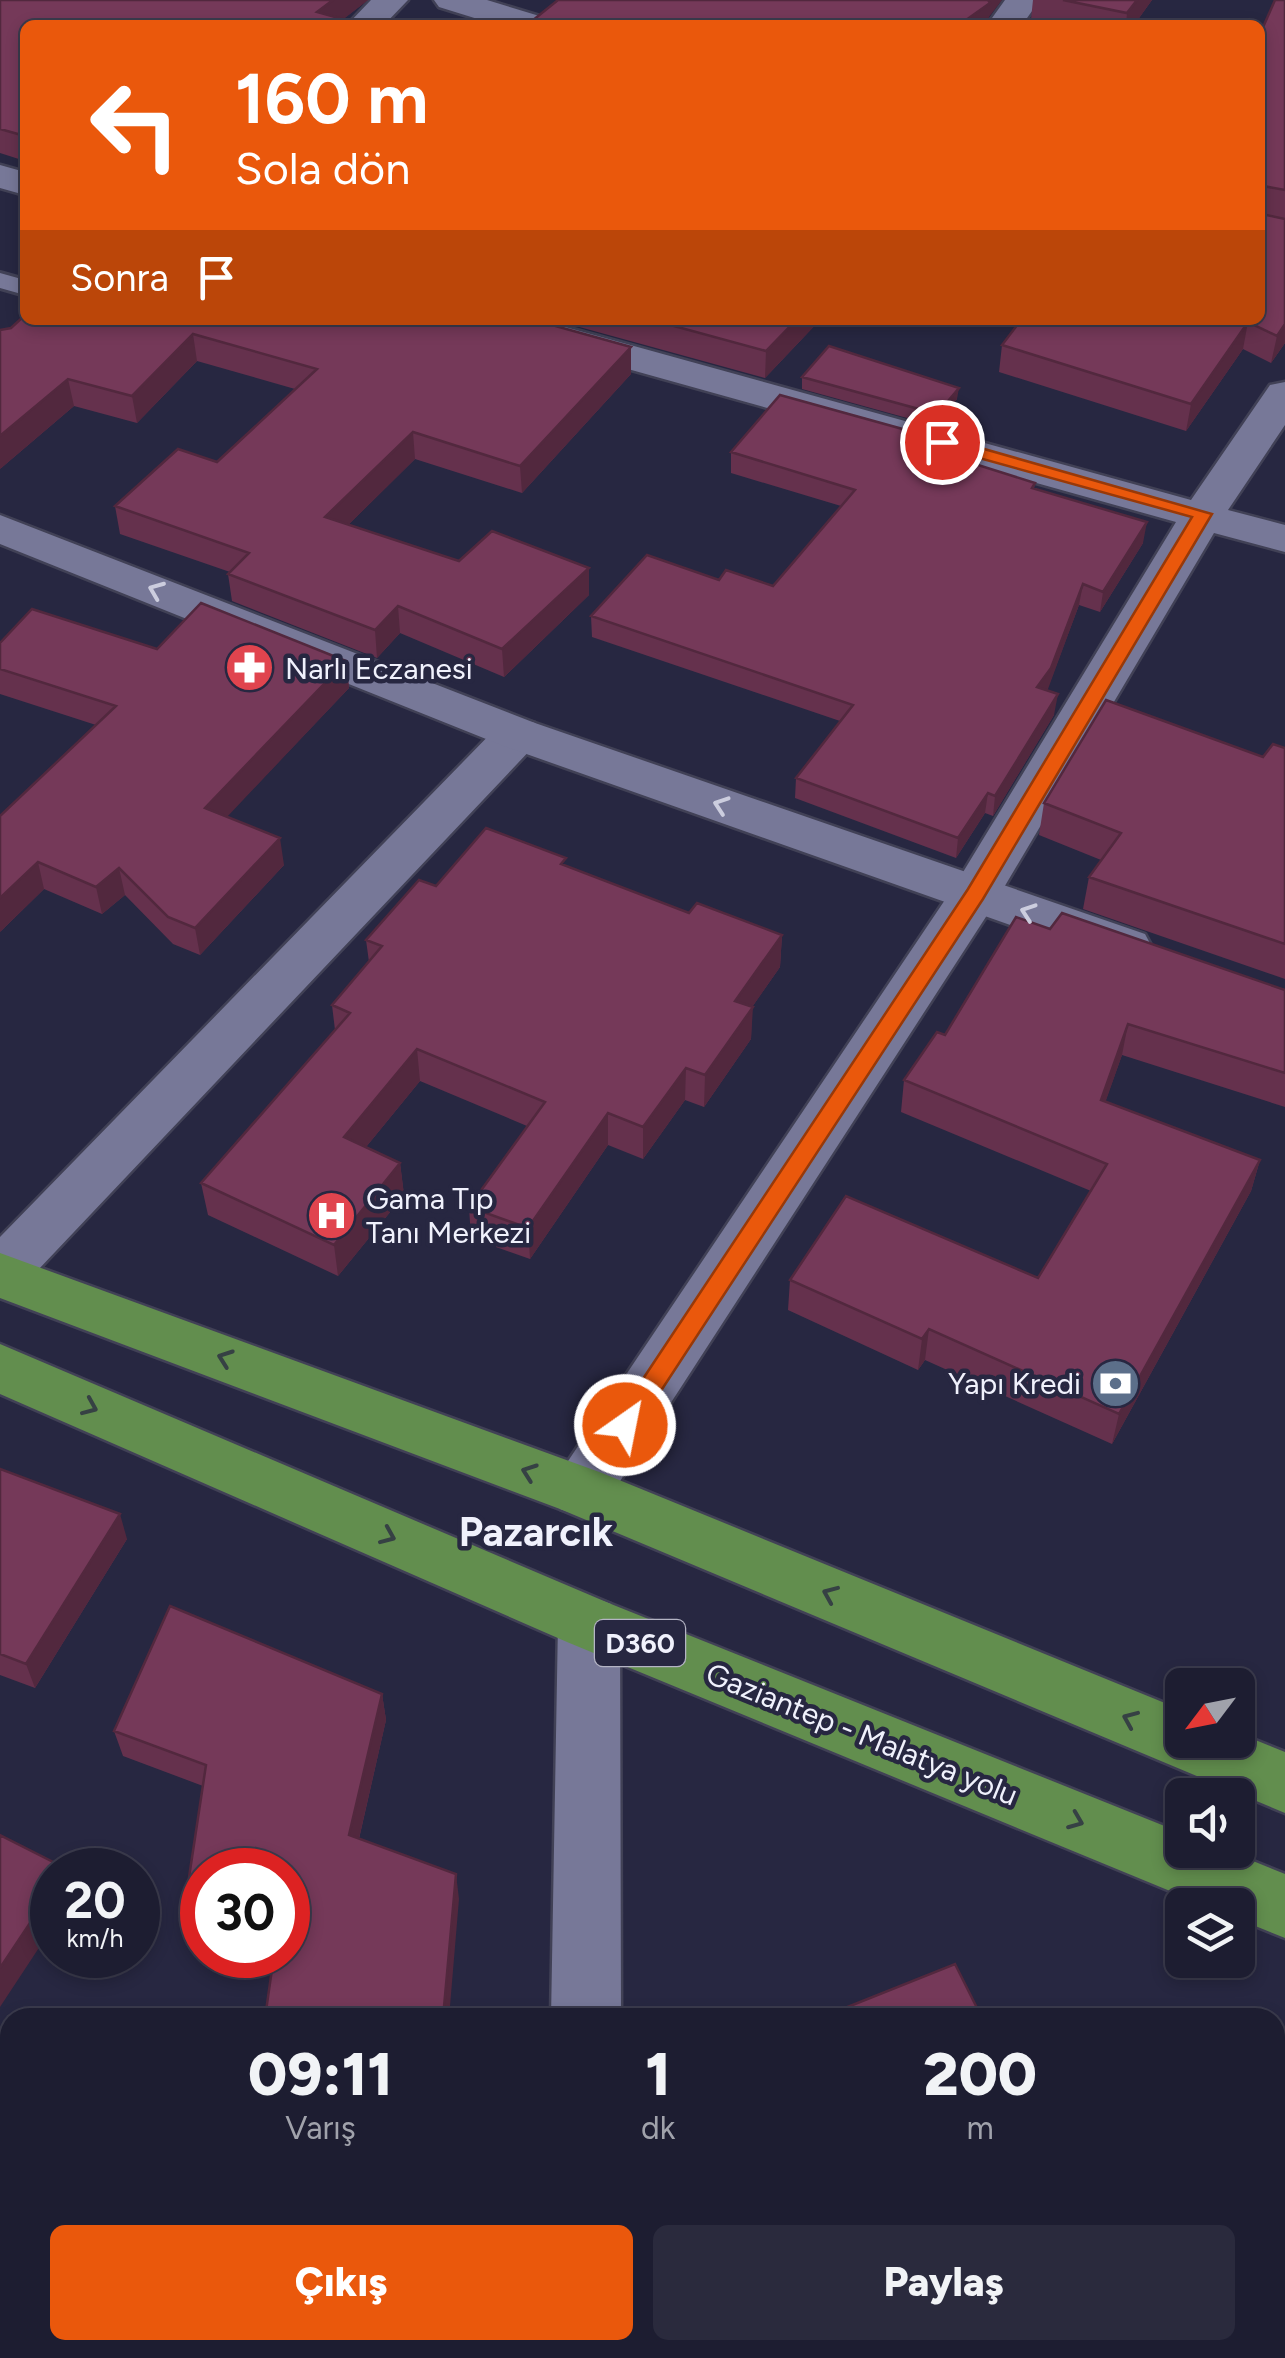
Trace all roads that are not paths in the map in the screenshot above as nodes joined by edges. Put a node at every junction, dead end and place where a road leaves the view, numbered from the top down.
1 (391, 0) edge
2 (451, 0) edge
3 (1023, 0) edge
4 (369, 20) edge
5 (517, 20) edge
6 (1008, 20) edge
7 (513, 325) edge
8 (1285, 394) edge
9 (1203, 514) junction
10 (0, 528) edge
11 (1285, 539) edge
12 (518, 734) junction
13 (976, 894) junction
14 (1176, 964) edge
15 (0, 1274) edge
16 (0, 1368) edge
17 (582, 1491) junction
18 (589, 1622) junction
19 (1285, 1783) edge
20 (1285, 1906) edge
21 (586, 2008) edge

1 - 4 street
2 - 5 street
3 - 6 street
7 - 9 street
8 - 9 street
9 - 11 street
9 - 13 street
12 -> 10 street
13 -> 12 street
12 - 15 street
14 -> 13 street
13 - 17 street
17 -> 15 highway
16 -> 18 highway, Gaziantep - Malatya yolu / D360
19 -> 17 highway
18 -> 20 highway, Gaziantep - Malatya yolu / D360
18 - 21 street

